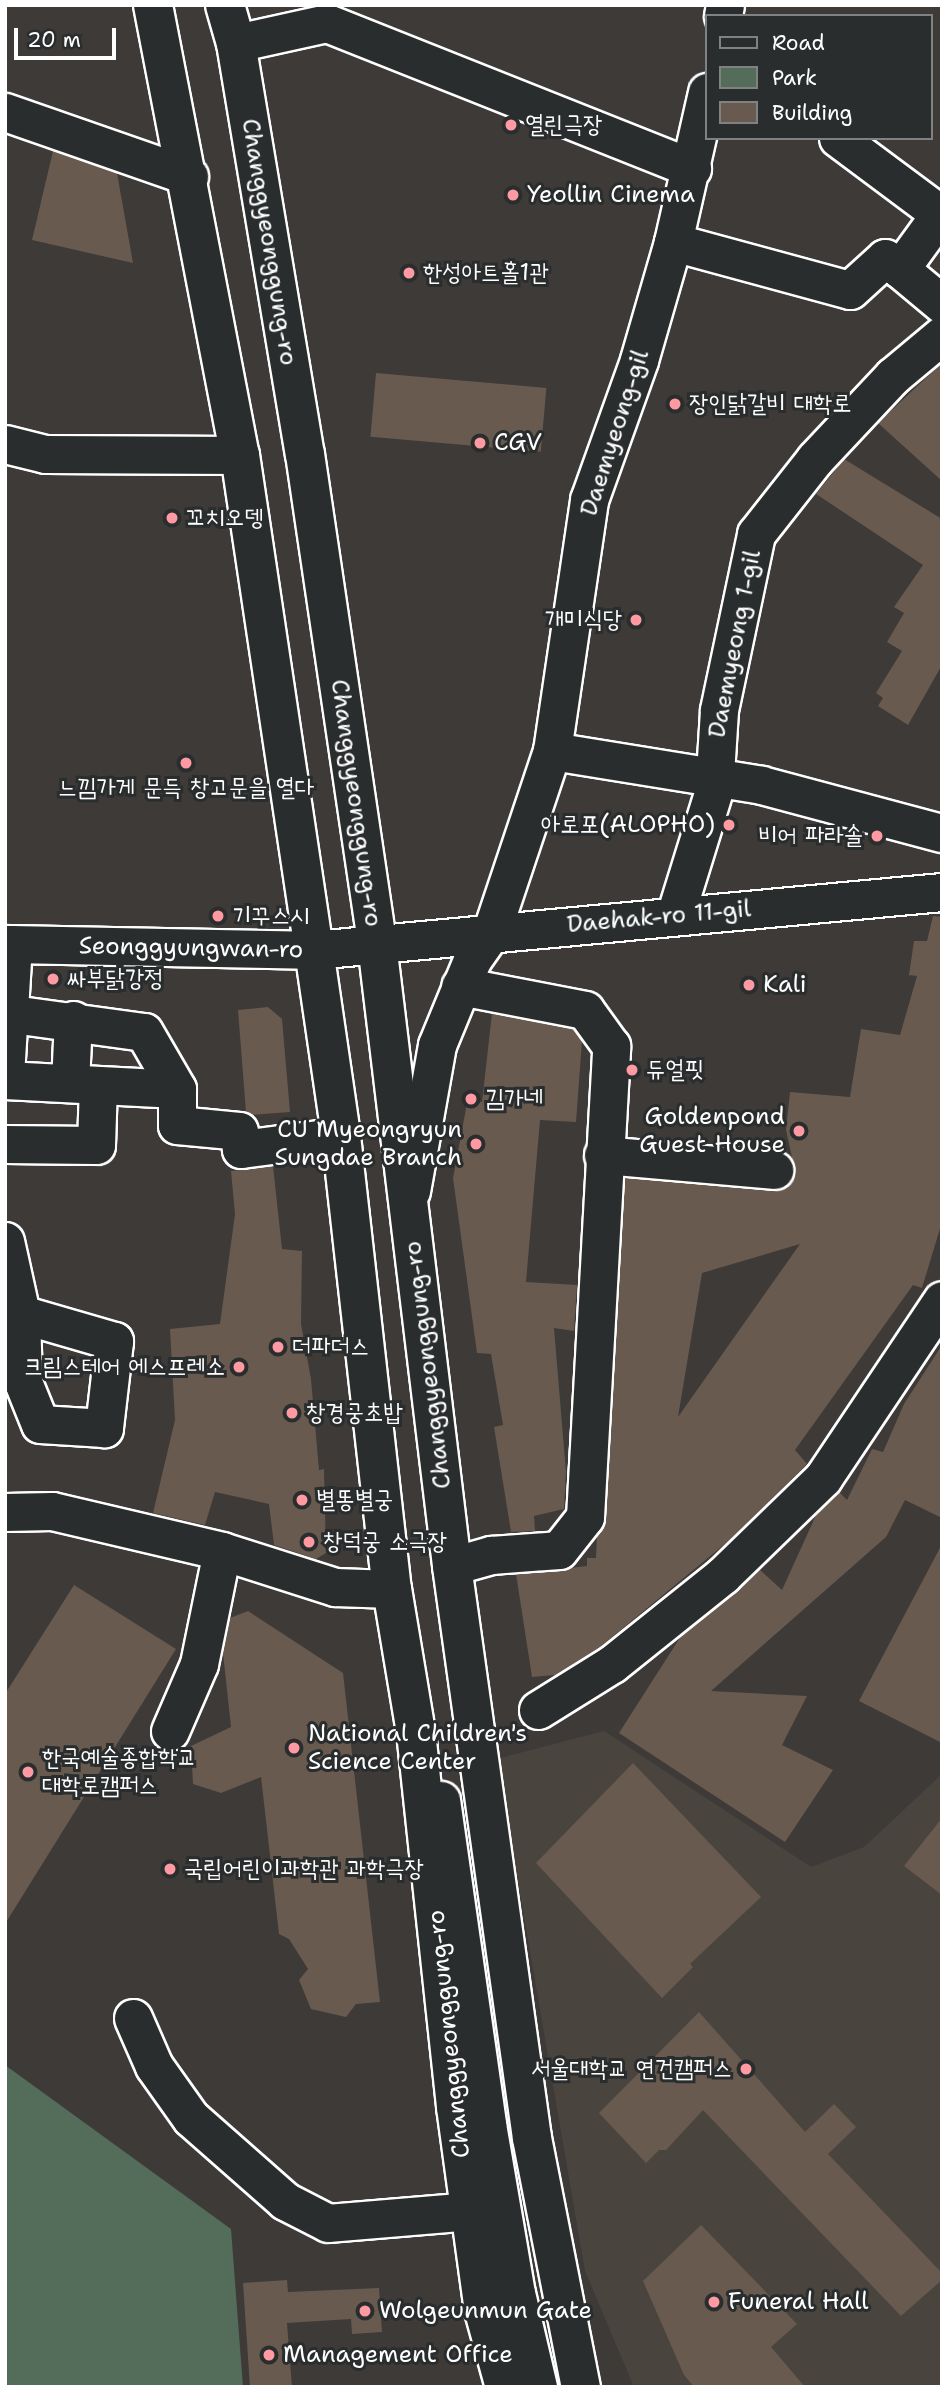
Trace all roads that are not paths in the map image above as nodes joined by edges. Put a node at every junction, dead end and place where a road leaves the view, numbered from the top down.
1 (153, 5) edge
2 (225, 5) edge
3 (236, 43) junction
4 (706, 97) edge
5 (5, 113) edge
6 (841, 140) edge
7 (691, 168) junction
8 (189, 176) junction
9 (673, 242) junction
10 (900, 269) junction
11 (942, 304) edge
12 (942, 335) edge
13 (5, 444) edge
14 (240, 455) junction
15 (552, 751) junction
16 (712, 776) junction
17 (942, 833) edge
18 (942, 892) edge
19 (675, 916) junction
20 (491, 933) junction
21 (9, 944) edge
22 (377, 944) junction
23 (314, 950) junction
24 (460, 986) junction
25 (8, 1012) edge
26 (73, 1020) junction
27 (5, 1077) edge
28 (84, 1084) junction
29 (177, 1090) junction
30 (341, 1136) junction
31 (5, 1144) edge
32 (603, 1155) junction
33 (774, 1170) dead end
34 (409, 1205) junction
35 (5, 1241) edge
36 (942, 1300) edge
37 (13, 1315) edge
38 (370, 1385) junction
39 (5, 1512) edge
40 (222, 1551) junction
41 (452, 1566) junction
42 (392, 1589) junction
43 (538, 1710) dead end
44 (170, 1731) dead end
45 (133, 2018) dead end
46 (470, 2211) junction
47 (505, 2387) edge
48 (538, 2387) edge
49 (581, 2387) edge

1 - 8 main road, Changgyeonggung-ro
2 - 3 main road, Changgyeonggung-ro
3 - 7 street
3 - 22 main road, Changgyeonggung-ro
4 - 7 street, Daemyeong-gil
5 - 8 street
6 - 10 street
7 - 9 street, Daemyeong-gil
8 - 14 main road, Changgyeonggung-ro
9 - 10 street
9 - 15 street, Daemyeong-gil
10 - 11 street
12 - 16 street, Daemyeong 1-gil
13 - 14 street
14 - 23 main road, Changgyeonggung-ro
15 - 16 street
15 - 20 street, Daemyeong-gil
16 - 17 street
16 - 19 street, Daemyeong 1-gil
18 - 19 street, Daehak-ro 11-gil
19 - 20 street, Daehak-ro 11-gil
20 - 22 street, Daehak-ro 11-gil
20 - 24 street, Daemyeong-gil
21 - 23 street, Seonggyungwan-ro
21 - 25 street
22 - 23 street, Seonggyungwan-ro
22 - 34 main road, Changgyeonggung-ro
23 - 30 main road, Changgyeonggung-ro
24 - 32 street
24 - 34 street, Daemyeong-gil
25 - 26 street
25 - 27 street
26 - 28 street
26 - 29 street
27 - 28 street
28 - 29 street
28 - 31 street
29 - 30 street
30 - 38 main road, Changgyeonggung-ro
32 - 33 street
32 - 41 street
34 - 41 main road, Changgyeonggung-ro
35 - 37 street
36 - 43 street
37 - 37 street
38 - 42 main road, Changgyeonggung-ro
38 - 48 street
39 - 40 street
40 - 42 street
40 - 44 street
41 - 49 main road, Changgyeonggung-ro
42 - 46 main road, Changgyeonggung-ro
45 - 46 street
46 - 47 main road, Changgyeonggung-ro

